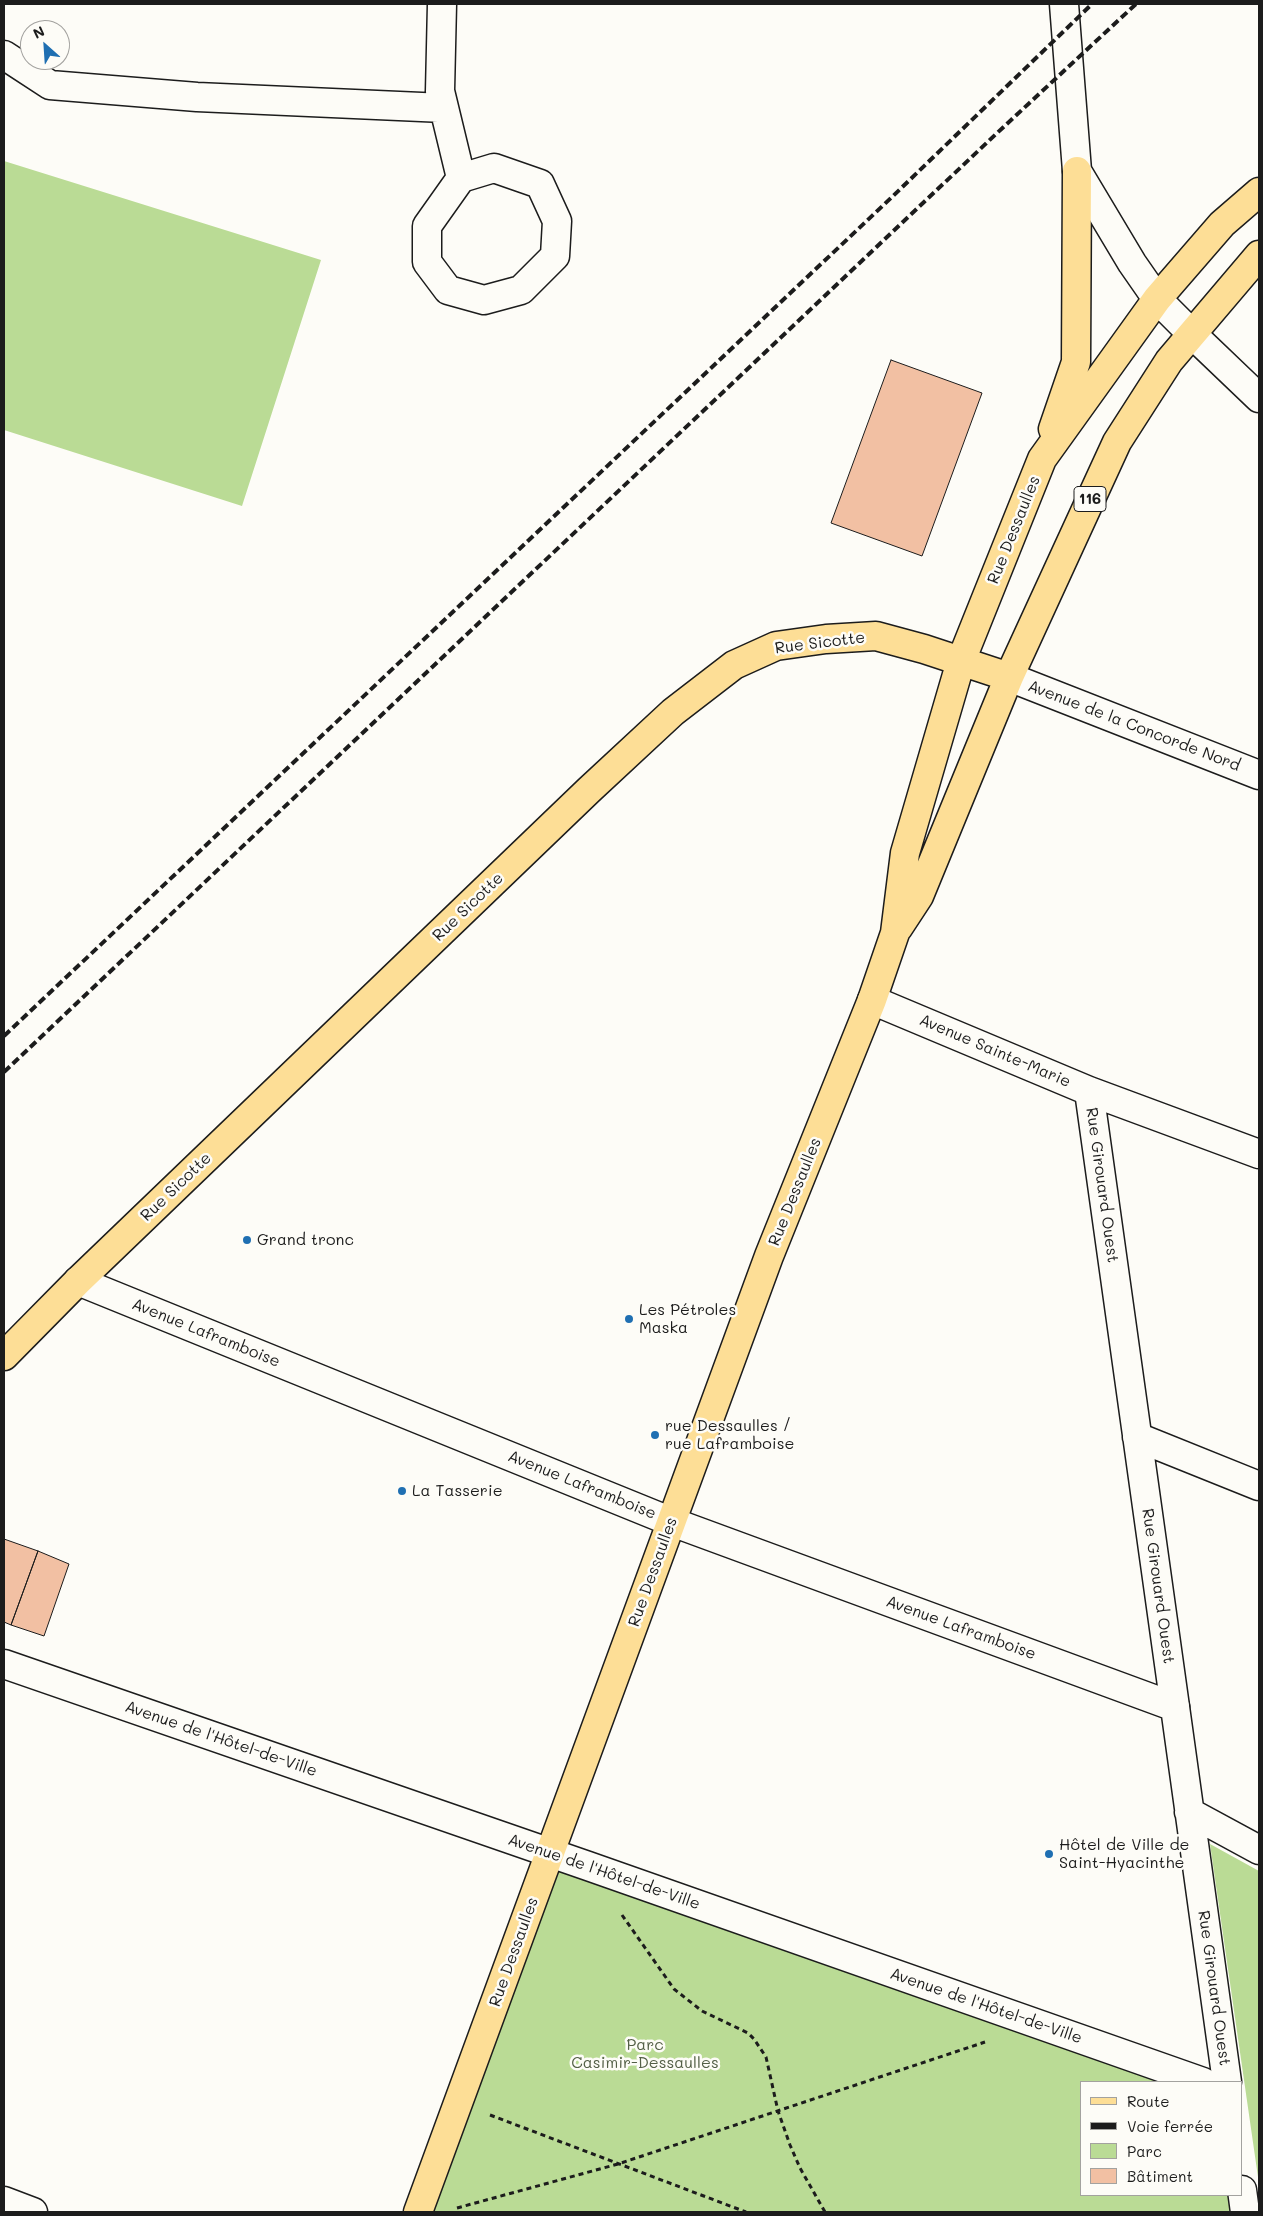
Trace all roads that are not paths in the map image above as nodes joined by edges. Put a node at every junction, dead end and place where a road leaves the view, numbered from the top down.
1 (442, 4) edge
2 (1064, 4) edge
3 (4, 54) edge
4 (444, 108) junction
5 (1077, 170) junction
6 (461, 178) junction
7 (1259, 192) edge
8 (1259, 255) edge
9 (1157, 299) junction
10 (1191, 333) junction
11 (1259, 398) edge
12 (1042, 459) junction
13 (961, 661) junction
14 (1009, 677) junction
15 (1259, 775) edge
16 (895, 933) junction
17 (872, 1000) junction
18 (1089, 1091) junction
19 (1259, 1154) edge
20 (78, 1281) junction
21 (4, 1356) edge
22 (1137, 1437) junction
23 (1259, 1486) edge
24 (672, 1522) junction
25 (4, 1664) edge
26 (1175, 1707) junction
27 (1189, 1812) junction
28 (1259, 1850) edge
29 (550, 1853) junction
30 (1200, 2081) edge
31 (1227, 2081) edge
32 (1243, 2196) edge
33 (4, 2201) edge
34 (34, 2212) edge
35 (418, 2212) edge
36 (1245, 2212) edge

1 - 4 street
2 - 5 street
3 - 4 street
4 - 6 street
5 - 9 street
5 - 12 main road
6 - 6 street
7 - 9 main road, Rue Dessaulles
8 - 10 main road, Rue Dessaulles / 116
9 - 10 street
9 - 12 main road, Rue Dessaulles
10 - 11 street
10 - 14 main road, Rue Dessaulles / 116
12 - 13 main road, Rue Dessaulles
13 - 14 main road, Rue Sicotte
13 - 16 main road, Rue Dessaulles
13 - 20 main road, Rue Sicotte
14 - 15 street, Avenue de la Concorde Nord
14 - 16 main road, Rue Dessaulles
16 - 17 main road, Rue Dessaulles
17 - 18 street, Avenue Sainte-Marie
17 - 24 main road, Rue Dessaulles
18 - 19 street, Avenue Sainte-Marie
18 - 22 street, Rue Girouard Ouest
20 - 21 main road, Rue Sicotte
20 - 24 street, Avenue Laframboise
22 - 23 street
22 - 26 street, Rue Girouard Ouest
24 - 26 street, Avenue Laframboise
24 - 29 main road, Rue Dessaulles
25 - 29 street, Avenue de l'Hôtel-de-Ville
26 - 27 street, Rue Girouard Ouest
27 - 28 street
27 - 31 street, Rue Girouard Ouest
29 - 30 street, Avenue de l'Hôtel-de-Ville
29 - 35 main road, Rue Dessaulles
32 - 36 street
33 - 34 street

